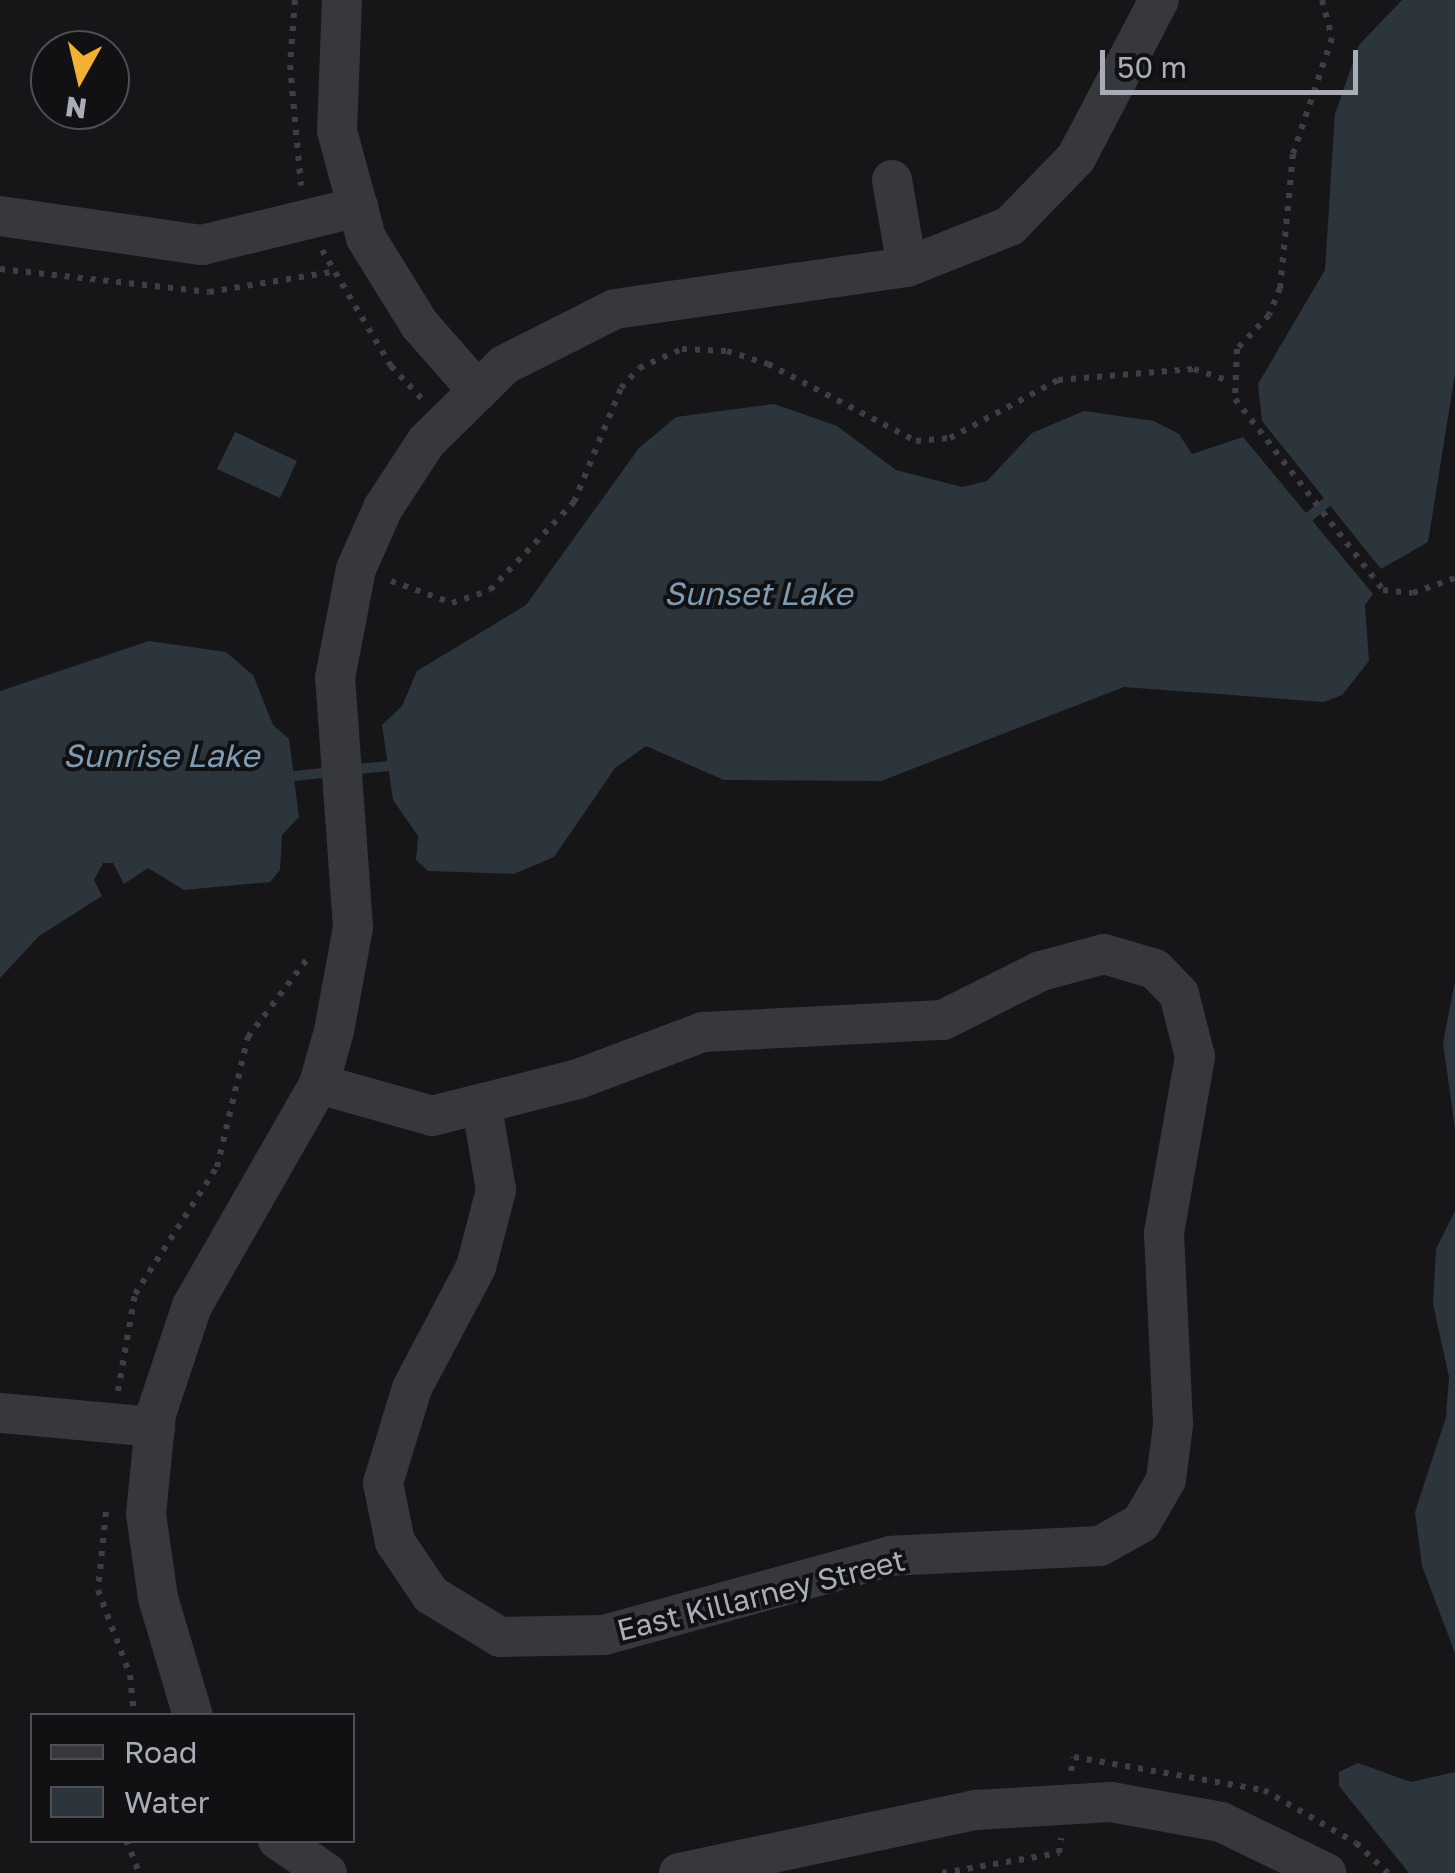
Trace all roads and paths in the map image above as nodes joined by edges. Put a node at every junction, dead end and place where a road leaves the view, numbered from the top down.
1 (295, 0) edge
2 (342, 0) edge
3 (1159, 0) edge
4 (1322, 0) edge
5 (892, 180) dead end
6 (358, 208) junction
7 (0, 216) edge
8 (312, 218) junction
9 (906, 267) junction
10 (0, 268) edge
11 (331, 272) junction
12 (1231, 382) junction
13 (478, 390) junction
14 (430, 407) dead end
15 (356, 569) junction
16 (1455, 578) edge
17 (319, 1084) junction
18 (482, 1108) junction
19 (0, 1413) edge
20 (154, 1427) junction
21 (192, 1713) edge
22 (127, 1843) edge
23 (282, 1843) edge
24 (139, 1873) edge
25 (327, 1873) edge
26 (679, 1873) edge
27 (1326, 1873) edge

1 - 8 path
2 - 6 street
3 - 9 street
4 - 12 path
5 - 9 street
6 - 8 street
6 - 13 street
7 - 8 street
8 - 11 path
9 - 13 street
10 - 11 path
11 - 14 path
12 - 15 path
12 - 16 path
13 - 15 street
15 - 17 street
17 - 18 street
17 - 20 street
18 - 18 street, East Killarney Street
19 - 20 street
20 - 21 street
22 - 24 path
23 - 25 street
26 - 27 street

